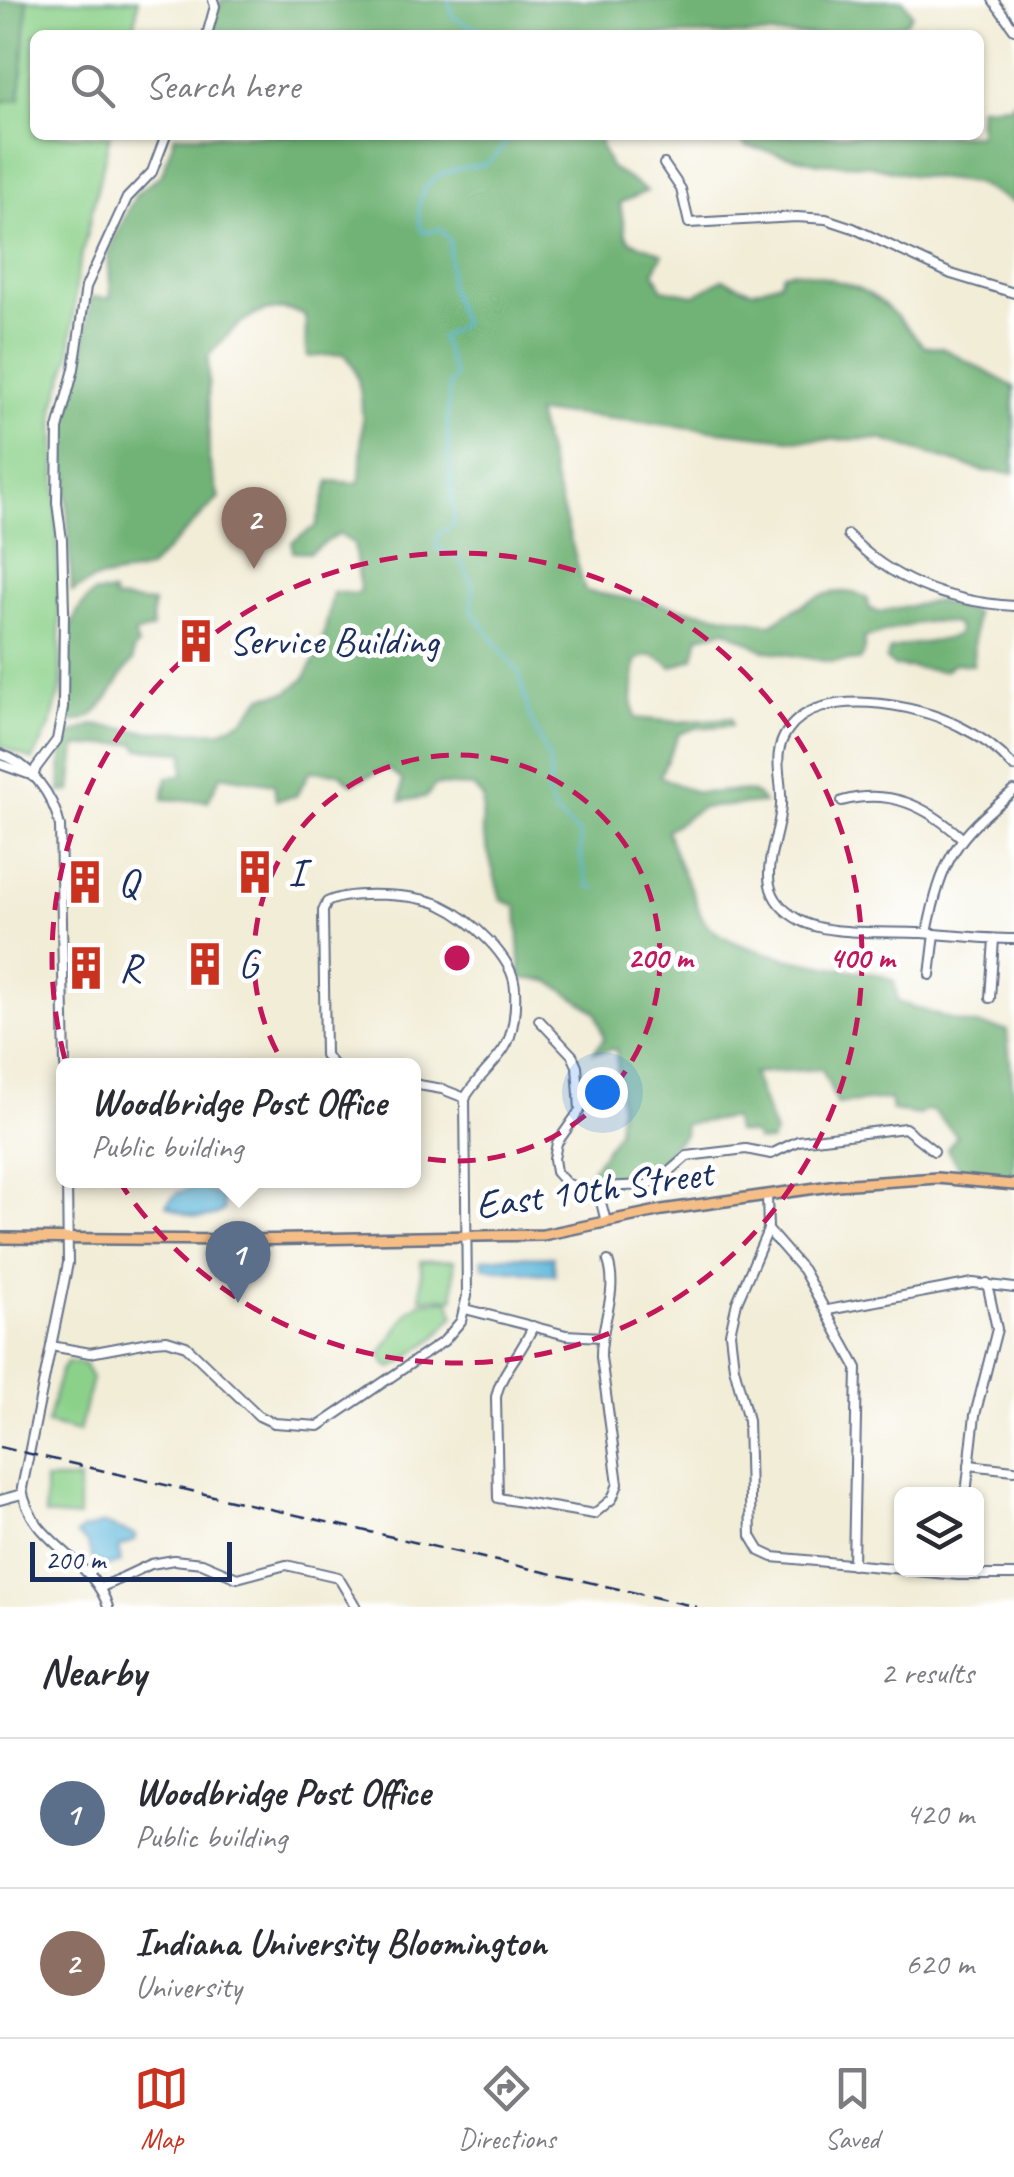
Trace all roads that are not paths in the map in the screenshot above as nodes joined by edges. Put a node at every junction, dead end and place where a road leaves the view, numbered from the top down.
1 (214, 0) edge
2 (993, 0) edge
3 (1014, 28) edge
4 (208, 30) edge
5 (164, 140) edge
6 (664, 164) dead end
7 (1014, 293) edge
8 (848, 535) dead end
9 (1014, 606) edge
10 (0, 754) edge
11 (0, 764) edge
12 (1014, 767) edge
13 (32, 776) junction
14 (1014, 791) edge
15 (842, 801) dead end
16 (962, 838) junction
17 (931, 933) junction
18 (994, 939) junction
19 (1014, 940) edge
20 (930, 975) dead end
21 (990, 998) dead end
22 (539, 1020) dead end
23 (66, 1058) edge
24 (327, 1058) edge
25 (421, 1085) edge
26 (465, 1098) junction
27 (934, 1150) dead end
28 (1014, 1185) edge
29 (67, 1188) edge
30 (598, 1190) junction
31 (767, 1195) junction
32 (606, 1222) junction
33 (768, 1230) junction
34 (0, 1238) edge
35 (68, 1238) junction
36 (466, 1238) junction
37 (608, 1261) dead end
38 (987, 1283) junction
39 (1014, 1288) edge
40 (466, 1309) junction
41 (828, 1310) junction
42 (533, 1326) junction
43 (600, 1337) junction
44 (51, 1346) junction
45 (969, 1465) junction
46 (1014, 1470) edge
47 (967, 1487) edge
48 (22, 1494) junction
49 (0, 1500) edge
50 (854, 1564) junction
51 (894, 1568) edge
52 (984, 1573) edge
53 (1014, 1575) edge
54 (100, 1588) junction
55 (108, 1607) edge
56 (356, 1607) edge

1 - 4 street
2 - 3 street
5 - 13 street
6 - 7 street
8 - 9 street
10 - 13 street
11 - 13 street
12 - 17 street
13 - 23 street
14 - 16 street
15 - 16 street
16 - 17 street
17 - 18 street
17 - 20 street
18 - 19 street
18 - 21 street
22 - 30 street
24 - 26 street
25 - 26 street
26 - 36 street
27 - 30 street
28 - 31 main road, East 10th Street
29 - 35 street
30 - 32 street
31 - 32 main road, East 10th Street
31 - 33 street
32 - 36 main road, East 10th Street
33 - 41 street
33 - 50 street
34 - 35 main road, East 10th Street
35 - 36 main road, East 10th Street
35 - 44 street
36 - 40 street
37 - 43 street
38 - 39 street
38 - 41 street
38 - 45 street
40 - 42 street
40 - 44 street
41 - 50 street
42 - 43 street
42 - 43 street
44 - 48 street
45 - 46 street
45 - 47 street
48 - 49 street
48 - 54 street
50 - 51 street
52 - 53 street
54 - 55 street
54 - 56 street

